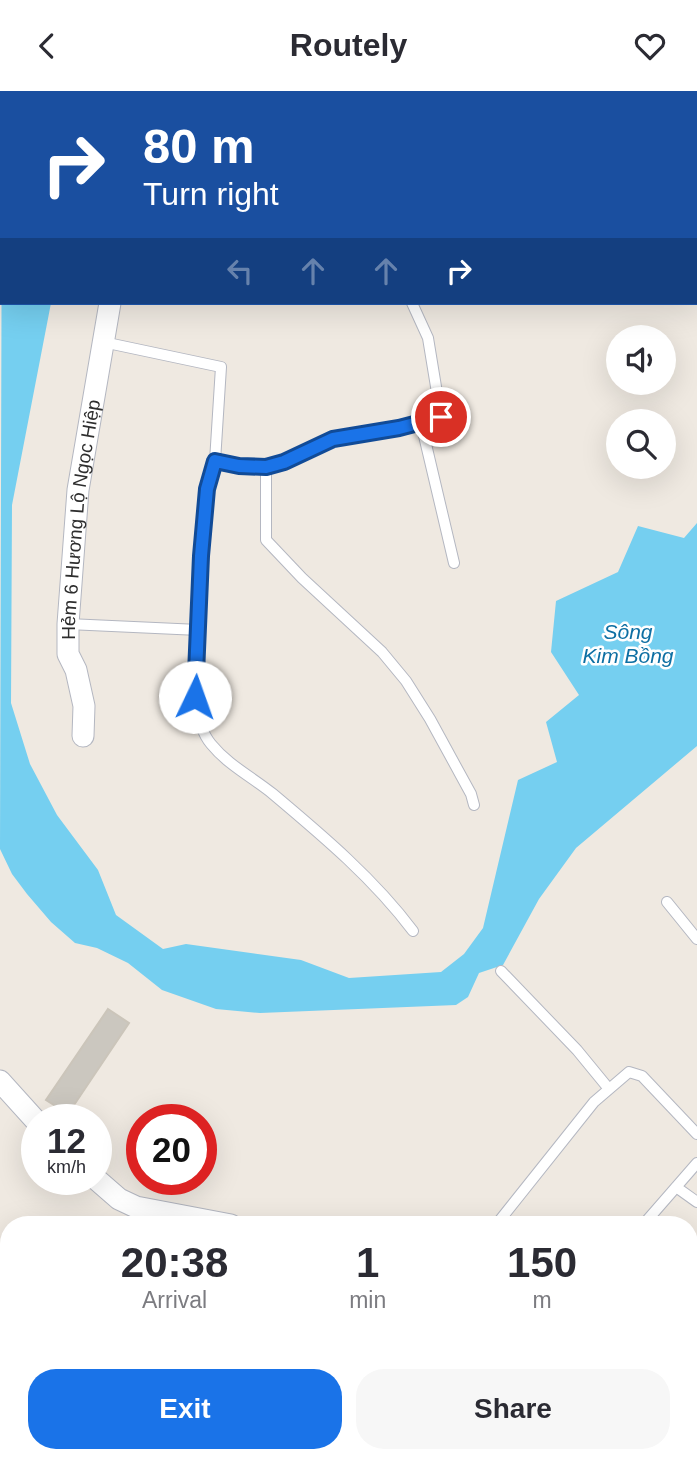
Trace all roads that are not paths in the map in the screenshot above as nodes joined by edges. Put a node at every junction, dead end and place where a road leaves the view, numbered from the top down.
1 (110, 305) edge
2 (413, 305) edge
3 (103, 342) junction
4 (421, 422) junction
5 (215, 461) junction
6 (266, 467) junction
7 (454, 563) dead end
8 (68, 624) junction
9 (199, 630) junction
10 (83, 736) dead end
11 (474, 805) dead end
12 (667, 902) dead end
13 (413, 931) dead end
14 (697, 939) edge
15 (501, 971) dead end
16 (0, 1081) edge
17 (609, 1089) junction
18 (21, 1104) edge
19 (697, 1134) edge
20 (697, 1163) edge
21 (676, 1187) junction
22 (112, 1192) edge
23 (697, 1202) edge
24 (184, 1216) edge
25 (503, 1216) edge
26 (651, 1216) edge

1 - 3 street, Hẻm 6 Hương Lộ Ngọc Hiệp
2 - 4 lane
3 - 5 lane
3 - 8 street, Hẻm 6 Hương Lộ Ngọc Hiệp
4 - 6 lane
4 - 7 lane
5 - 6 lane
5 - 9 lane
6 - 11 lane
8 - 9 lane
8 - 10 street, Hẻm 6 Hương Lộ Ngọc Hiệp
9 - 13 lane
12 - 14 lane
15 - 17 lane
16 - 18 street
17 - 19 lane
17 - 25 lane
20 - 21 lane
21 - 23 lane
21 - 26 lane
22 - 24 street

